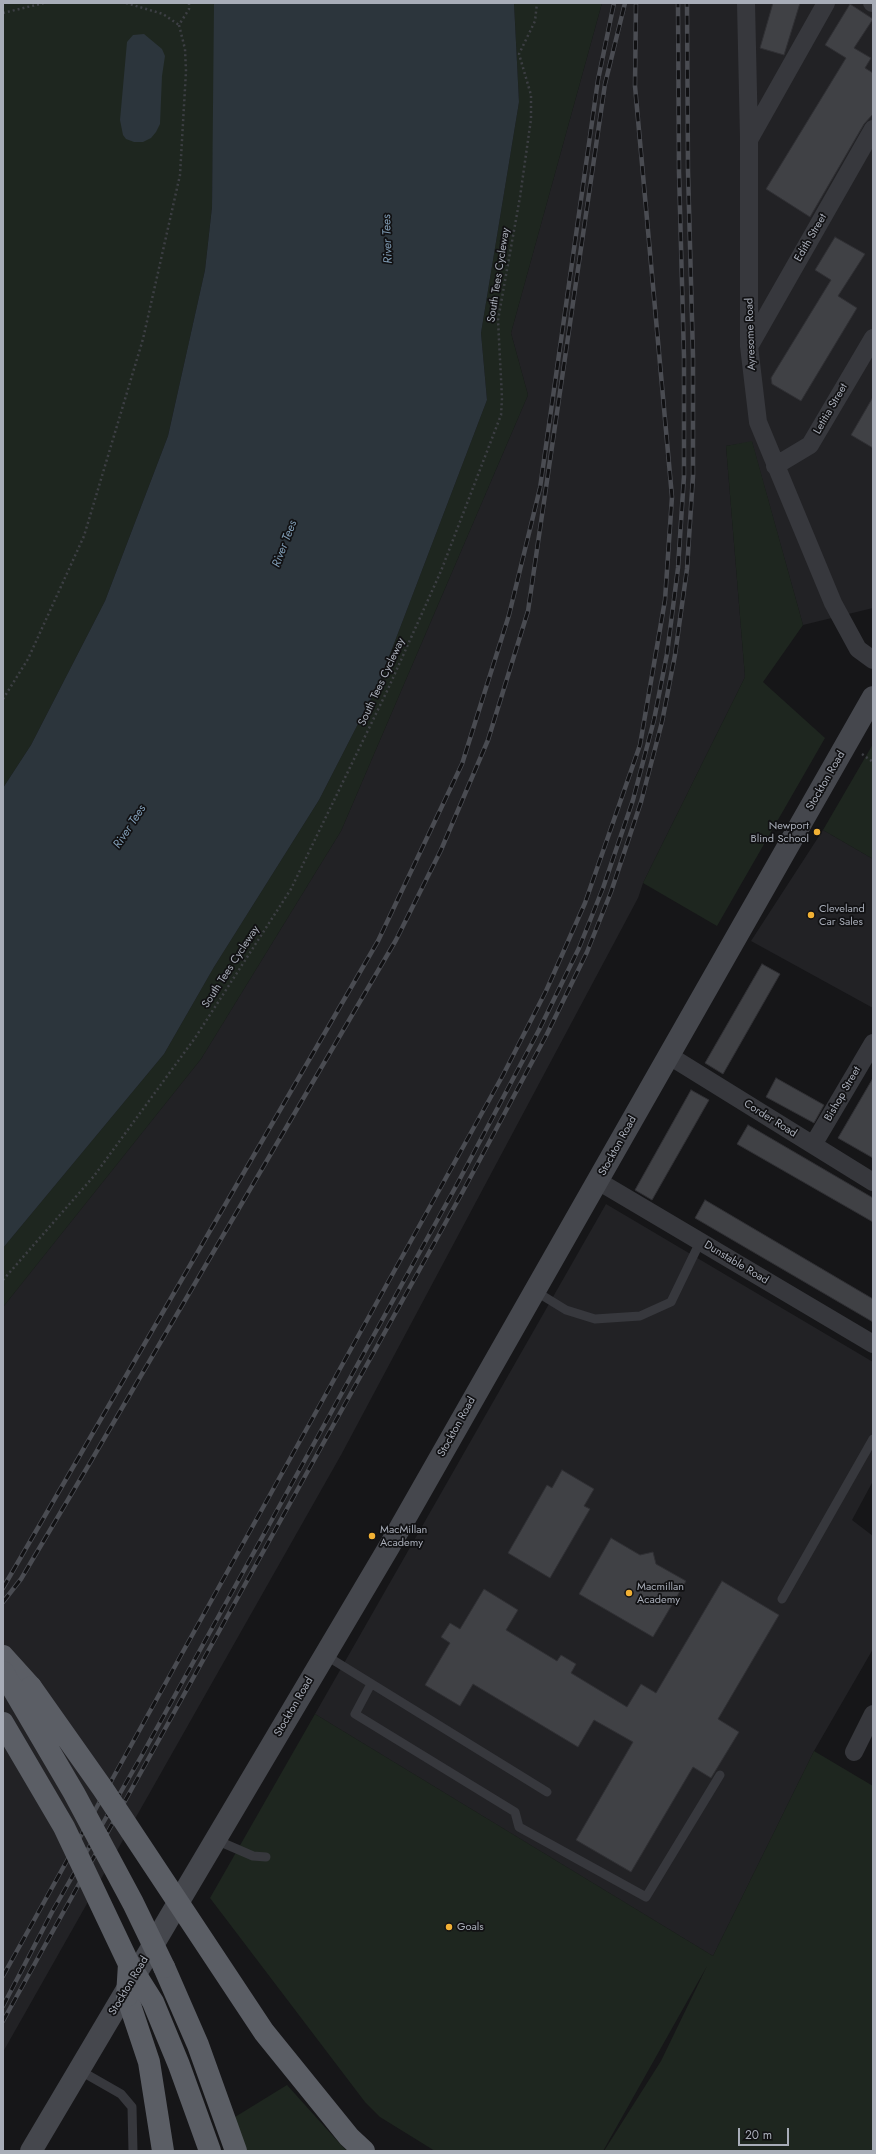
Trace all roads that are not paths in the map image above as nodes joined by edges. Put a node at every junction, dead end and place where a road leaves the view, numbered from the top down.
1 (746, 3) edge
2 (826, 3) edge
3 (873, 129) edge
4 (750, 138) junction
5 (873, 338) edge
6 (749, 346) junction
7 (775, 466) junction
8 (873, 660) edge
9 (873, 697) edge
10 (873, 1043) edge
11 (668, 1055) junction
12 (813, 1145) junction
13 (598, 1181) junction
14 (873, 1182) edge
15 (700, 1242) junction
16 (535, 1291) junction
17 (873, 1344) edge
18 (873, 1439) edge
19 (782, 1599) dead end
20 (3, 1656) edge
21 (325, 1656) junction
22 (3, 1672) edge
23 (372, 1684) junction
24 (873, 1714) edge
25 (3, 1723) edge
26 (854, 1752) dead end
27 (720, 1775) dead end
28 (547, 1792) dead end
29 (216, 1840) junction
30 (266, 1857) dead end
31 (129, 1964) junction
32 (79, 2070) junction
33 (31, 2151) edge
34 (133, 2151) edge
35 (163, 2151) edge
36 (210, 2151) edge
37 (236, 2151) edge
38 (364, 2151) edge

1 - 4 street, Ayresome Road
2 - 4 street
3 - 6 street, Edith Street
4 - 6 street, Ayresome Road
5 - 7 street, Letitia Street
6 - 7 street, Ayresome Road
7 - 8 street, Ayresome Road
9 - 11 main road, Stockton Road
10 - 12 street, Bishop Street
11 - 12 street, Corder Road
11 - 13 main road, Stockton Road
12 - 14 street, Corder Road
13 - 15 street, Dunstable Road
13 - 16 main road, Stockton Road
15 - 16 lane
15 - 17 street, Dunstable Road
16 - 21 main road, Stockton Road
18 - 19 lane
20 - 38 highway, bridge
21 - 23 lane
21 - 29 main road, Stockton Road
22 - 37 highway, bridge
23 - 27 lane
23 - 28 lane
24 - 26 street
25 - 31 highway, bridge
29 - 30 lane
29 - 32 main road, Stockton Road
31 - 35 highway, bridge
31 - 36 highway, bridge
32 - 33 main road, Stockton Road
32 - 34 lane

